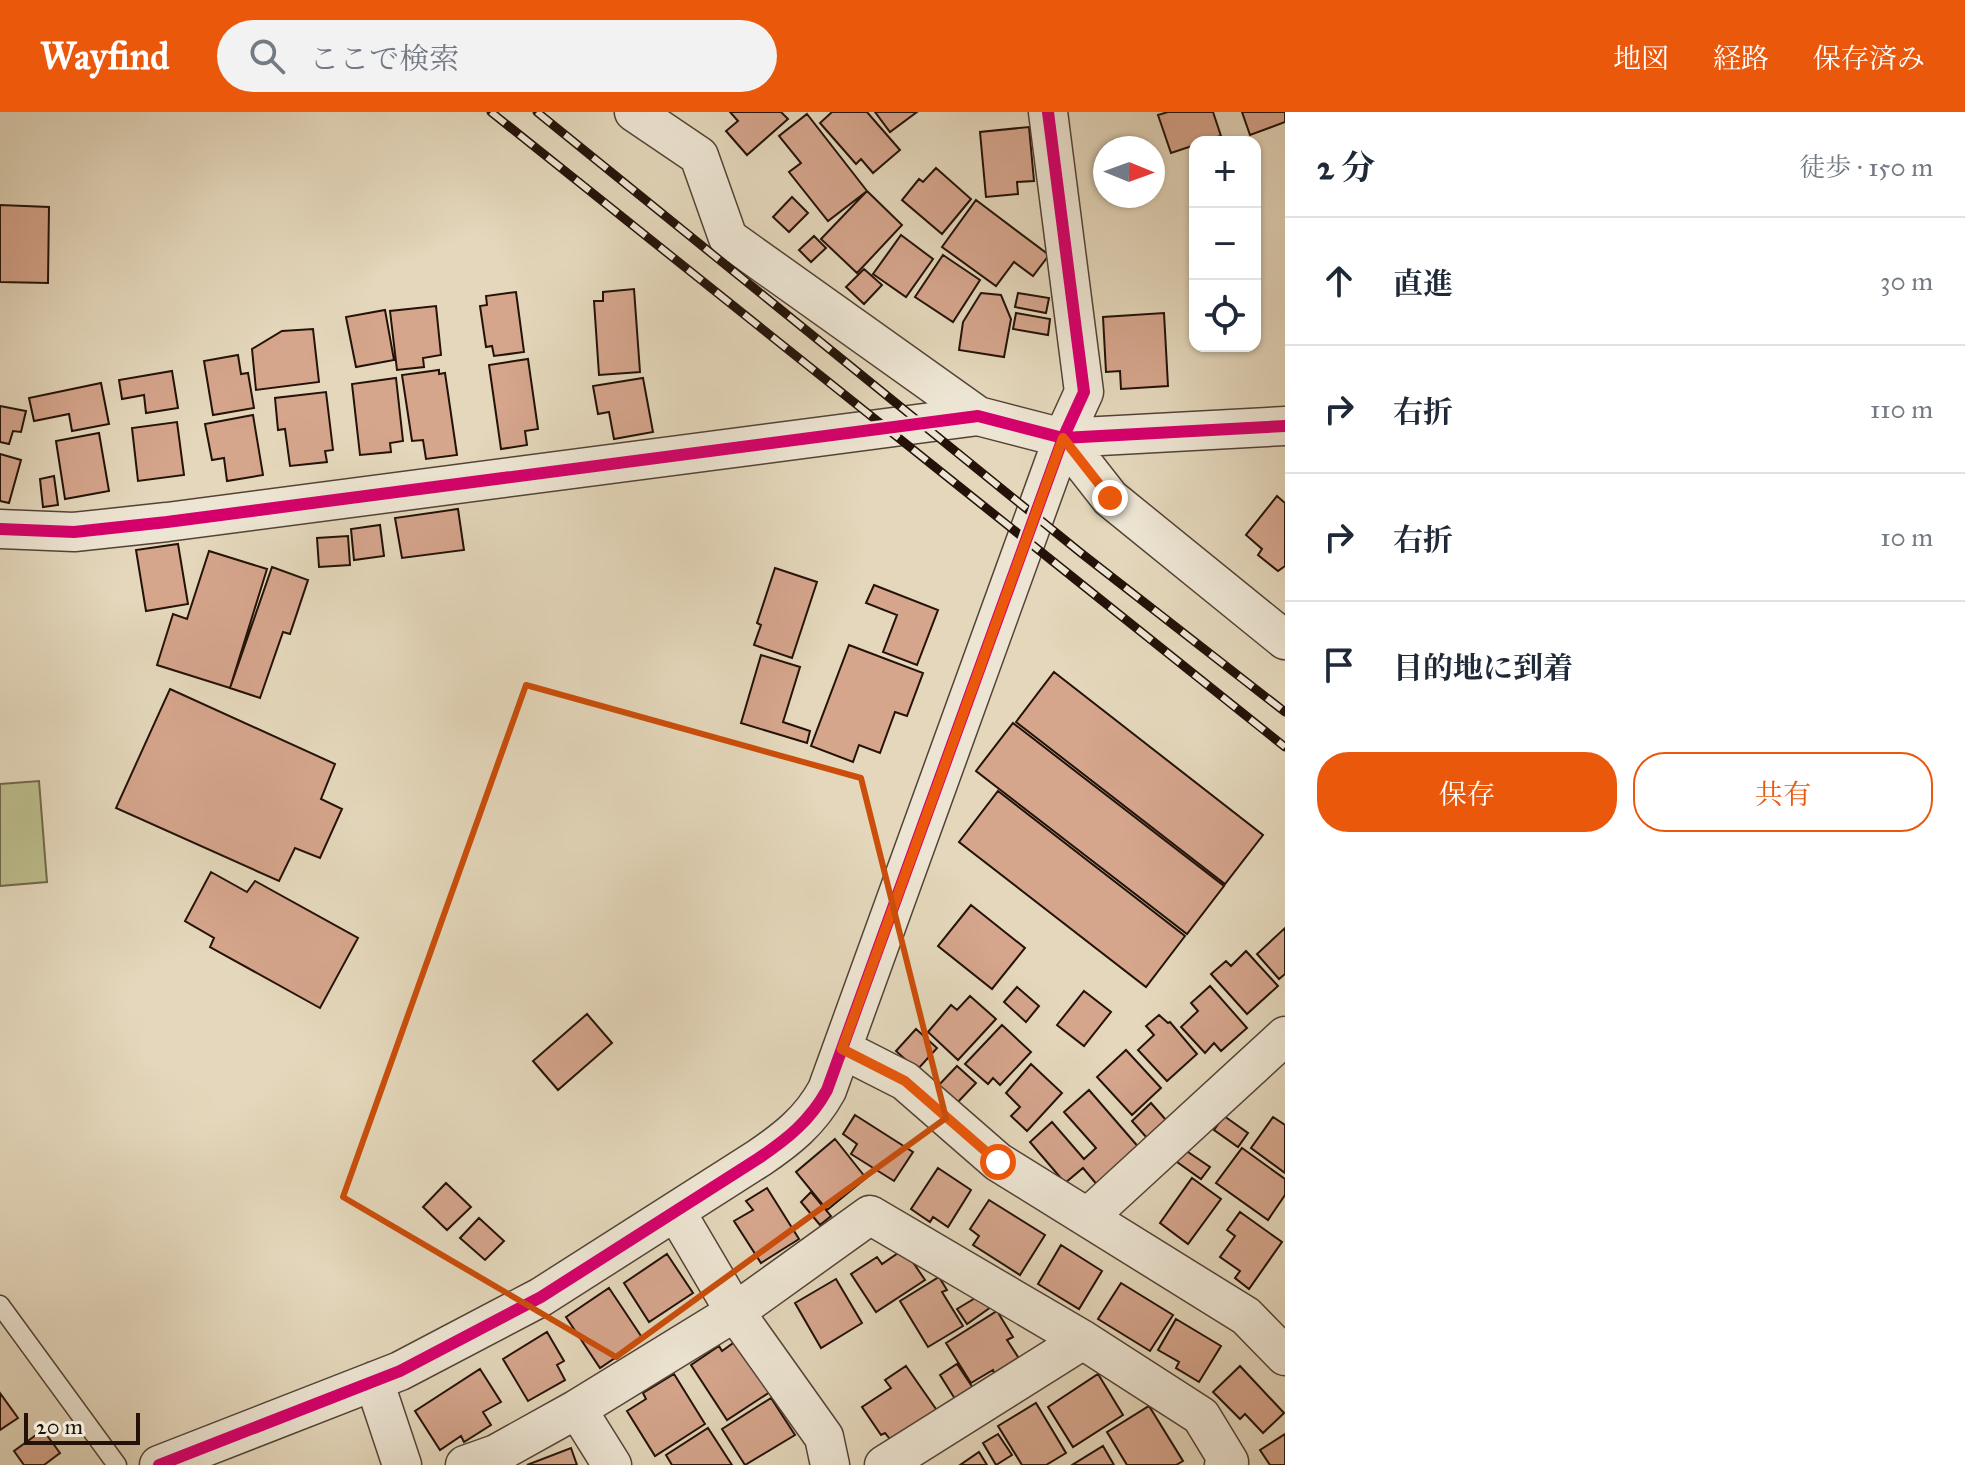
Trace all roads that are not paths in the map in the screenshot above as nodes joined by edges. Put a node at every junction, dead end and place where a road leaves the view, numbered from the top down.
1 (634, 112) edge
2 (1048, 112) edge
3 (978, 416) junction
4 (1285, 426) edge
5 (1063, 438) junction
6 (0, 529) edge
7 (1285, 640) edge
8 (1285, 1036) edge
9 (842, 1049) junction
10 (676, 1212) junction
11 (1088, 1217) junction
12 (0, 1305) edge
13 (735, 1312) junction
14 (1083, 1340) junction
15 (1285, 1356) edge
16 (374, 1381) junction
17 (577, 1409) junction
18 (117, 1465) edge
19 (159, 1465) edge
20 (402, 1465) edge
21 (465, 1465) edge
22 (612, 1465) edge
23 (830, 1465) edge
24 (884, 1465) edge
25 (1224, 1465) edge

1 - 3 street
2 - 5 street
3 - 5 street
3 - 6 street
4 - 5 street
5 - 7 street
5 - 9 street
8 - 11 street
9 - 10 street
9 - 11 street
10 - 13 street
10 - 16 street
11 - 15 street
12 - 18 lane
13 - 14 street
13 - 17 street
13 - 23 street
14 - 24 street
14 - 25 street
16 - 19 street
16 - 20 street
17 - 21 street
17 - 22 street

